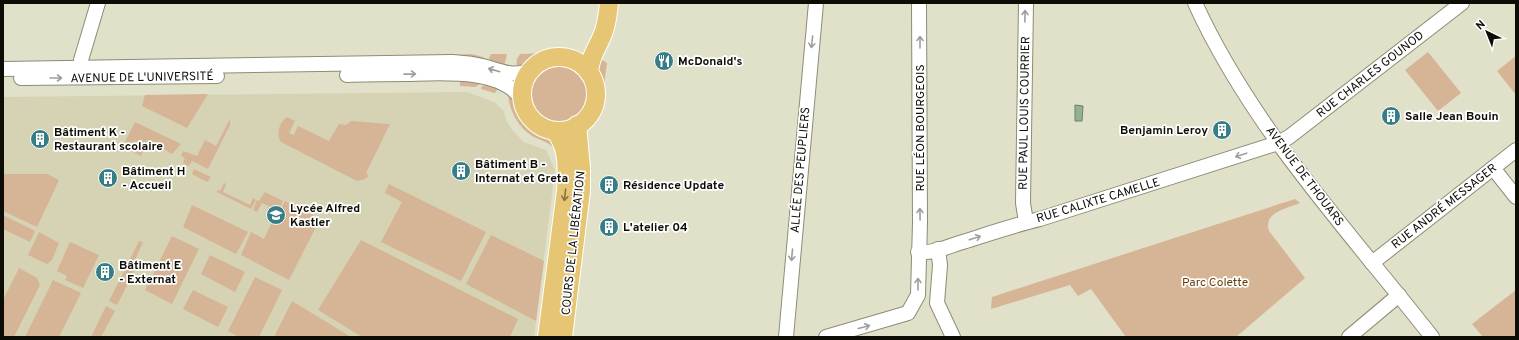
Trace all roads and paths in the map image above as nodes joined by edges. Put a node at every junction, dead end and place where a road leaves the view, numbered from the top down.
1 (98, 3) edge
2 (601, 3) edge
3 (609, 3) edge
4 (816, 3) edge
5 (920, 3) edge
6 (1026, 3) edge
7 (1195, 3) edge
8 (1462, 3) edge
9 (564, 57) junction
10 (81, 67) junction
11 (3, 69) edge
12 (531, 69) junction
13 (281, 71) junction
14 (589, 73) junction
15 (3, 78) edge
16 (522, 100) junction
17 (577, 125) junction
18 (555, 131) junction
19 (1278, 143) junction
20 (1516, 150) edge
21 (1493, 168) junction
22 (1516, 197) edge
23 (1026, 222) junction
24 (938, 250) junction
25 (918, 252) junction
26 (1372, 263) junction
27 (1399, 295) junction
28 (552, 297) junction
29 (547, 337) edge
30 (554, 337) edge
31 (563, 337) edge
32 (786, 337) edge
33 (826, 337) edge
34 (953, 337) edge
35 (1349, 337) edge
36 (1432, 337) edge

1 - 10 street
2 - 9 main road
3 - 14 main road
4 -> 32 street, ALLÉE DES PEUPLIERS
25 -> 5 street, RUE LÉON BOURGEOIS
23 -> 6 street, RUE PAUL LOUIS COURRIER
7 - 19 street, AVENUE DE THOUARS
8 - 19 street, RUE CHARLES GOUNOD
9 - 12 main road
9 - 14 main road
10 - 11 street, AVENUE DE L'UNIVERSITÉ
10 - 13 street, AVENUE DE L'UNIVERSITÉ
12 -> 13 street, AVENUE DE L'UNIVERSITÉ
12 - 16 main road
15 -> 13 street, AVENUE DE L'UNIVERSITÉ
13 -> 16 street, AVENUE DE L'UNIVERSITÉ
14 - 17 main road
16 - 18 main road
17 - 18 main road
17 - 31 main road, COURS DE LA LIBÉRATION
18 -> 28 main road, COURS DE LA LIBÉRATION
19 -> 23 street, RUE CALIXTE CAMELLE
19 - 26 street, AVENUE DE THOUARS
20 - 21 street, RUE ANDRÉ MESSAGER
21 - 22 street
21 - 26 street, RUE ANDRÉ MESSAGER
24 -> 23 street, RUE CALIXTE CAMELLE
24 - 25 street, RUE CALIXTE CAMELLE
24 - 34 street
33 -> 25 street, RUE LÉON BOURGEOIS
26 - 27 street, AVENUE DE THOUARS
27 - 35 street
27 - 36 street, AVENUE DE THOUARS
28 - 29 main road, COURS DE LA LIBÉRATION
28 - 30 main road

